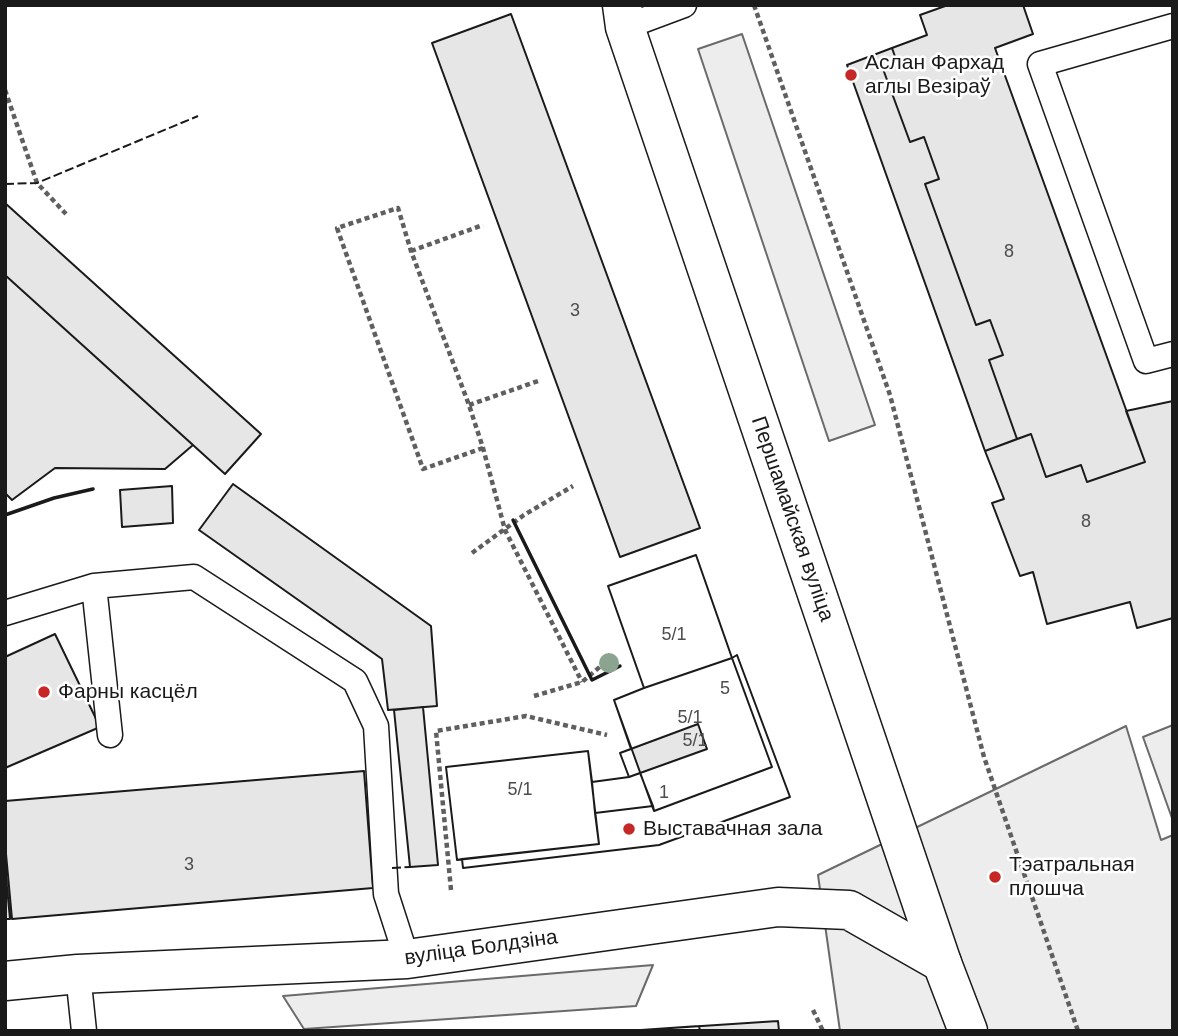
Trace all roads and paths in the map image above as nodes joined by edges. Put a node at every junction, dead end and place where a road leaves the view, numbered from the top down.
1 (684, 5) edge
2 (754, 5) edge
3 (623, 16) edge
4 (1173, 26) edge
5 (5, 90) edge
6 (66, 214) dead end
7 (483, 225) dead end
8 (411, 251) junction
9 (1173, 354) edge
10 (541, 380) dead end
11 (469, 405) junction
12 (483, 448) junction
13 (573, 486) dead end
14 (505, 530) junction
15 (472, 554) dead end
16 (94, 586) junction
17 (5, 613) edge
18 (608, 660) dead end
19 (582, 682) junction
20 (534, 696) dead end
21 (110, 735) dead end
22 (607, 735) dead end
23 (452, 890) dead end
24 (407, 959) junction
25 (942, 963) junction
26 (78, 974) junction
27 (5, 981) edge
28 (813, 1010) dead end
29 (84, 1031) edge
30 (823, 1031) edge
31 (968, 1031) edge
32 (1078, 1031) edge

1 - 3 lane
2 - 32 path
3 - 25 main road, Першамайская вуліца
4 - 9 lane
5 - 6 path
7 - 8 path
8 - 11 path
8 - 12 path
10 - 11 path
11 - 12 path
12 - 14 path
13 - 14 path
14 - 15 path
14 - 19 path
16 - 17 lane
16 - 21 lane
16 - 24 lane
18 - 19 path
19 - 20 path
22 - 23 path
24 - 25 main road, вуліца Болдзіна
24 - 26 main road, вуліца Болдзіна
25 - 31 main road, Першамайская вуліца
26 - 27 main road, вуліца Болдзіна
26 - 29 lane
28 - 30 path

